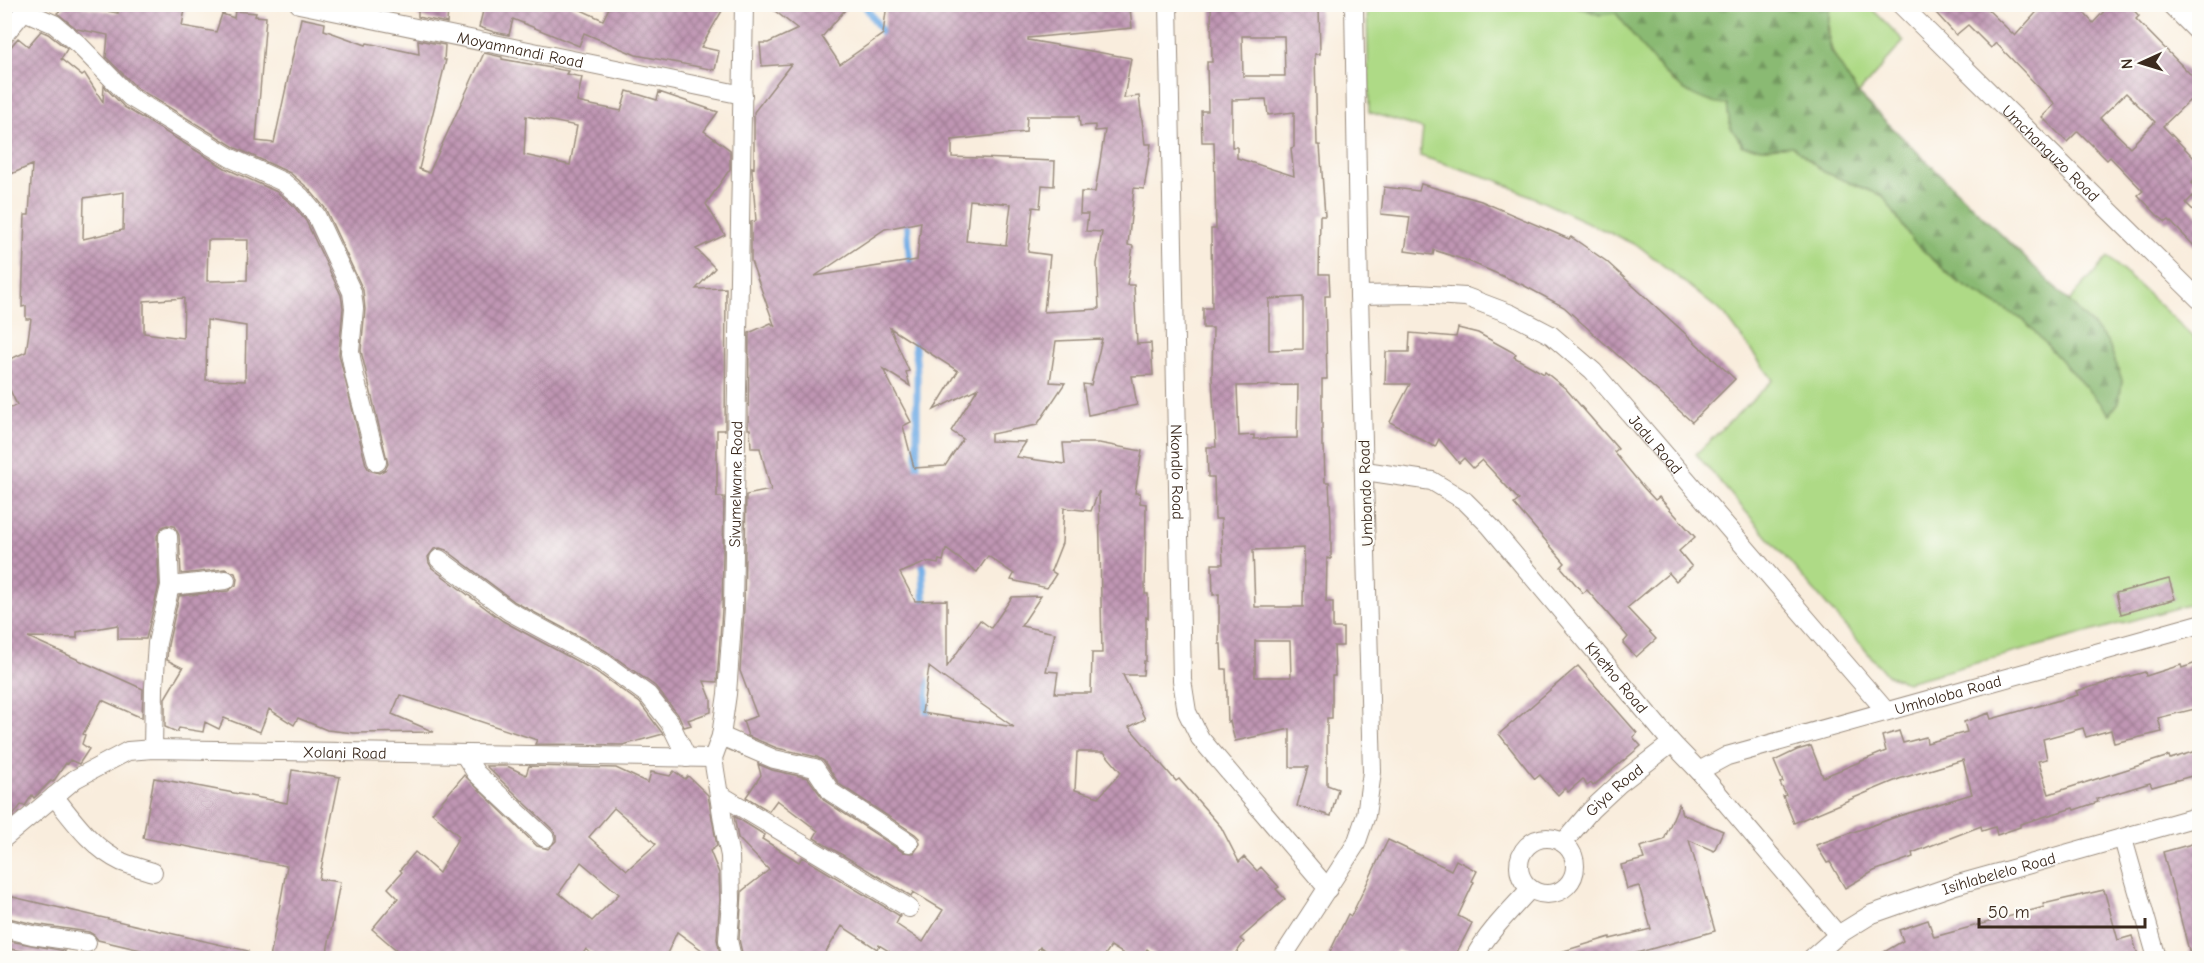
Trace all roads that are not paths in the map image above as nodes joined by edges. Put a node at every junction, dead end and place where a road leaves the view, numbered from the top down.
1 (299, 4) edge
2 (744, 4) edge
3 (1168, 4) edge
4 (1354, 4) edge
5 (1900, 4) edge
6 (2170, 4) edge
7 (27, 8) edge
8 (2199, 34) edge
9 (4, 35) edge
10 (743, 95) junction
11 (1359, 295) junction
12 (2199, 300) edge
13 (377, 462) dead end
14 (1365, 471) junction
15 (168, 536) dead end
16 (439, 558) dead end
17 (226, 580) dead end
18 (170, 586) junction
19 (2199, 624) edge
20 (1886, 711) junction
21 (721, 736) junction
22 (1672, 743) junction
23 (153, 749) junction
24 (464, 754) junction
25 (687, 758) junction
26 (713, 759) junction
27 (1699, 771) junction
28 (719, 794) junction
29 (54, 796) junction
30 (2199, 816) edge
31 (4, 838) edge
32 (546, 838) dead end
33 (2123, 839) junction
34 (909, 843) dead end
35 (1563, 843) junction
36 (153, 872) dead end
37 (1328, 889) junction
38 (1530, 890) junction
39 (909, 908) dead end
40 (4, 928) edge
41 (1838, 935) junction
42 (87, 943) dead end
43 (731, 958) edge
44 (1282, 958) edge
45 (1474, 958) edge
46 (1812, 958) edge
47 (2157, 958) edge

1 - 10 street, Moyamnandi Road
2 - 10 street, Sivumelwane Road
3 - 37 street, Nkondlo Road
4 - 11 street, Umbando Road
5 - 12 street, Umchanguzo Road
6 - 8 street
7 - 9 street
7 - 13 street
10 - 21 street, Sivumelwane Road
11 - 14 street, Umbando Road
11 - 20 street, Jadu Road
14 - 22 street, Khetho Road
14 - 37 street, Umbando Road
15 - 18 street
16 - 25 street
17 - 18 street
18 - 23 street
19 - 20 street, Umholoba Road
20 - 27 street, Umholoba Road
21 - 26 street, Sivumelwane Road
21 - 34 street
22 - 27 street, Khetho Road
22 - 35 street, Giya Road
23 - 24 street, Xolani Road
23 - 29 street, Xolani Road
24 - 25 street, Xolani Road
24 - 32 street
25 - 26 street, Xolani Road
26 - 28 street, Sivumelwane Road
27 - 41 street, Khetho Road
28 - 39 street
28 - 43 street, Sivumelwane Road
29 - 31 street, Xolani Road
29 - 36 street
30 - 33 street, Isihlabelelo Road
33 - 41 street, Isihlabelelo Road
33 - 47 street
35 - 38 street
35 - 38 street
37 - 44 street, Umbando Road
38 - 45 street
40 - 42 street
41 - 46 street, Isihlabelelo Road

